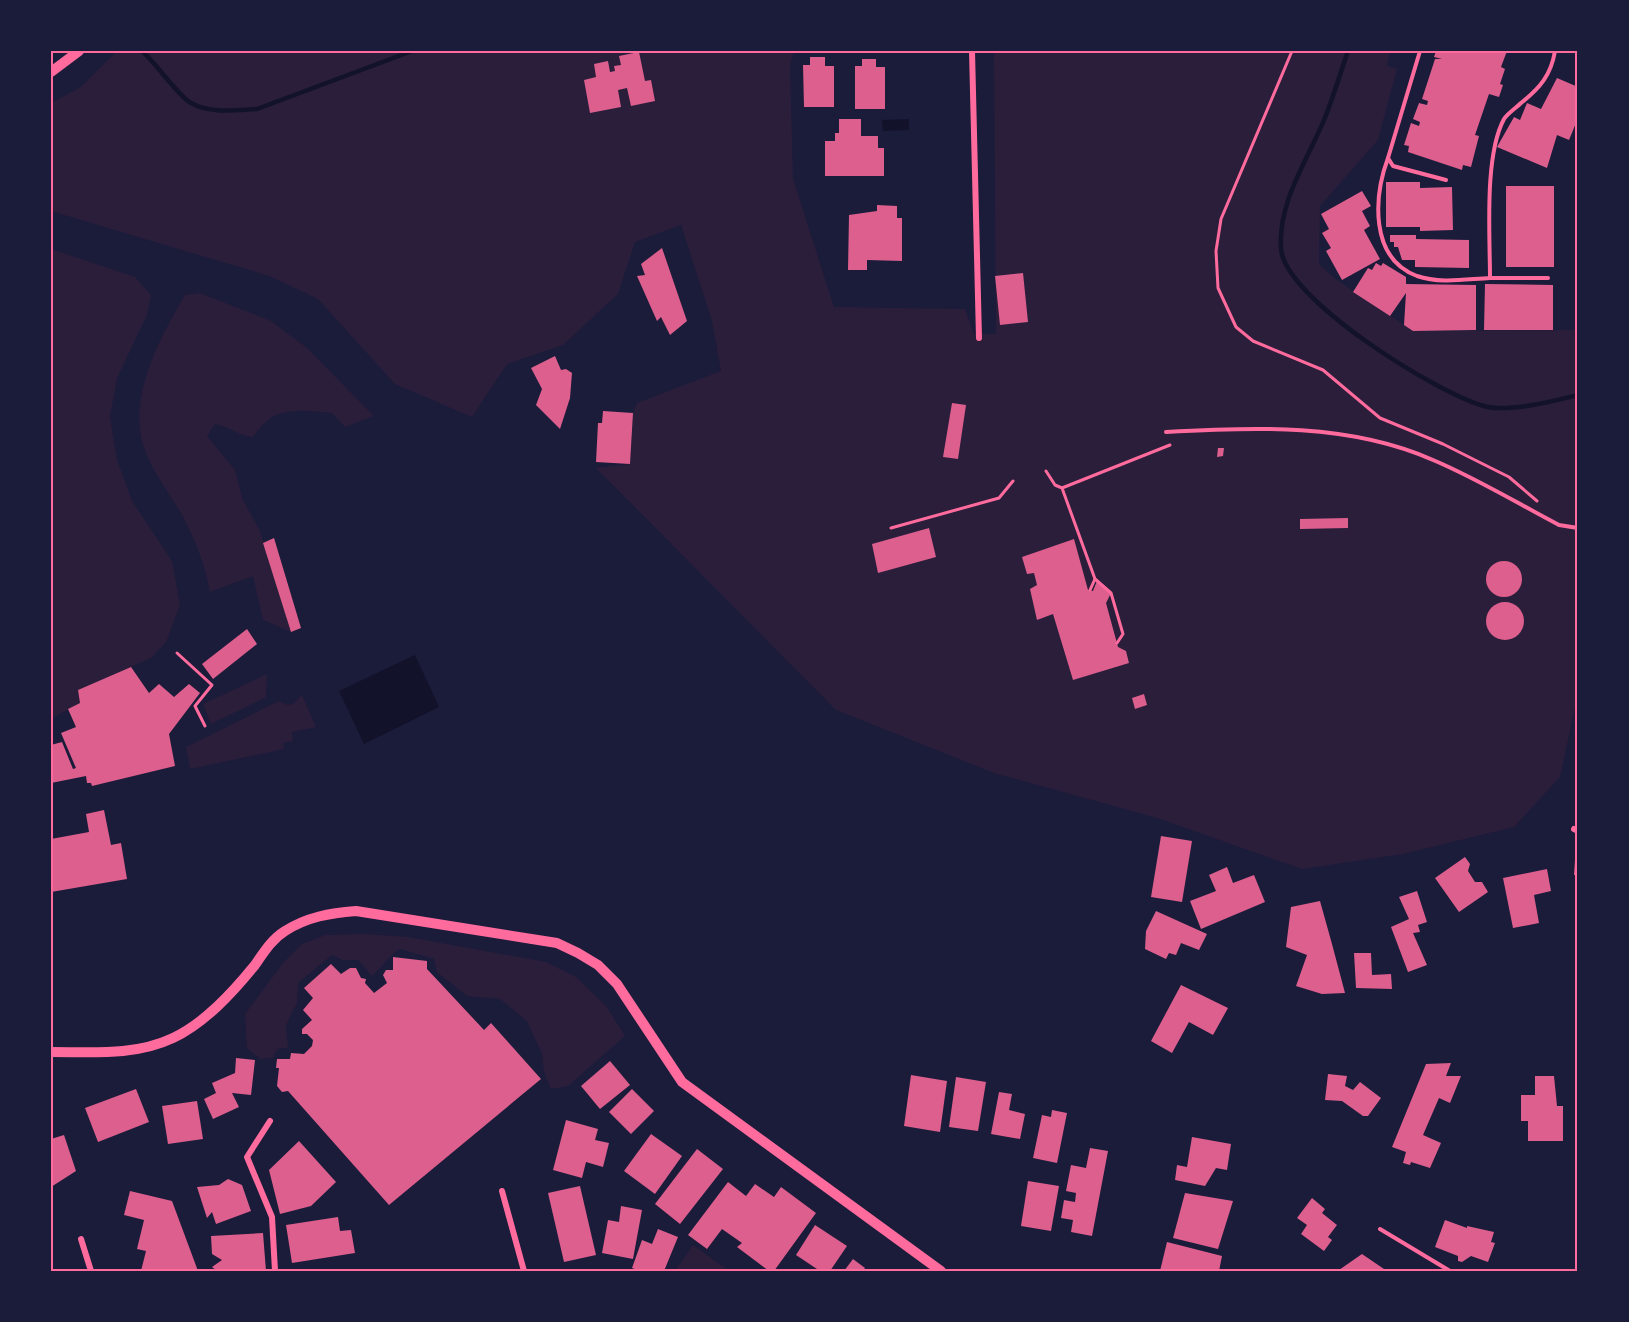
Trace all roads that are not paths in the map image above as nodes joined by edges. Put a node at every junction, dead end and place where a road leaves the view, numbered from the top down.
1 (79, 51) edge
2 (972, 51) edge
3 (1420, 51) edge
4 (1555, 51) edge
5 (51, 72) edge
6 (1388, 158) junction
7 (1446, 180) dead end
8 (1491, 278) junction
9 (1548, 278) dead end
10 (979, 338) dead end
11 (1166, 432) dead end
12 (1578, 528) edge
13 (51, 1052) edge
14 (270, 1121) dead end
15 (502, 1191) dead end
16 (1380, 1229) dead end
17 (81, 1239) dead end
18 (91, 1271) edge
19 (275, 1271) edge
20 (524, 1271) edge
21 (941, 1271) edge
22 (1449, 1271) edge

1 - 5 main road
2 - 10 street
3 - 6 lane
4 - 8 lane
6 - 7 lane
6 - 8 lane
8 - 9 lane
11 - 12 lane
13 - 21 main road
14 - 19 street
15 - 20 street
16 - 22 lane
17 - 18 street

